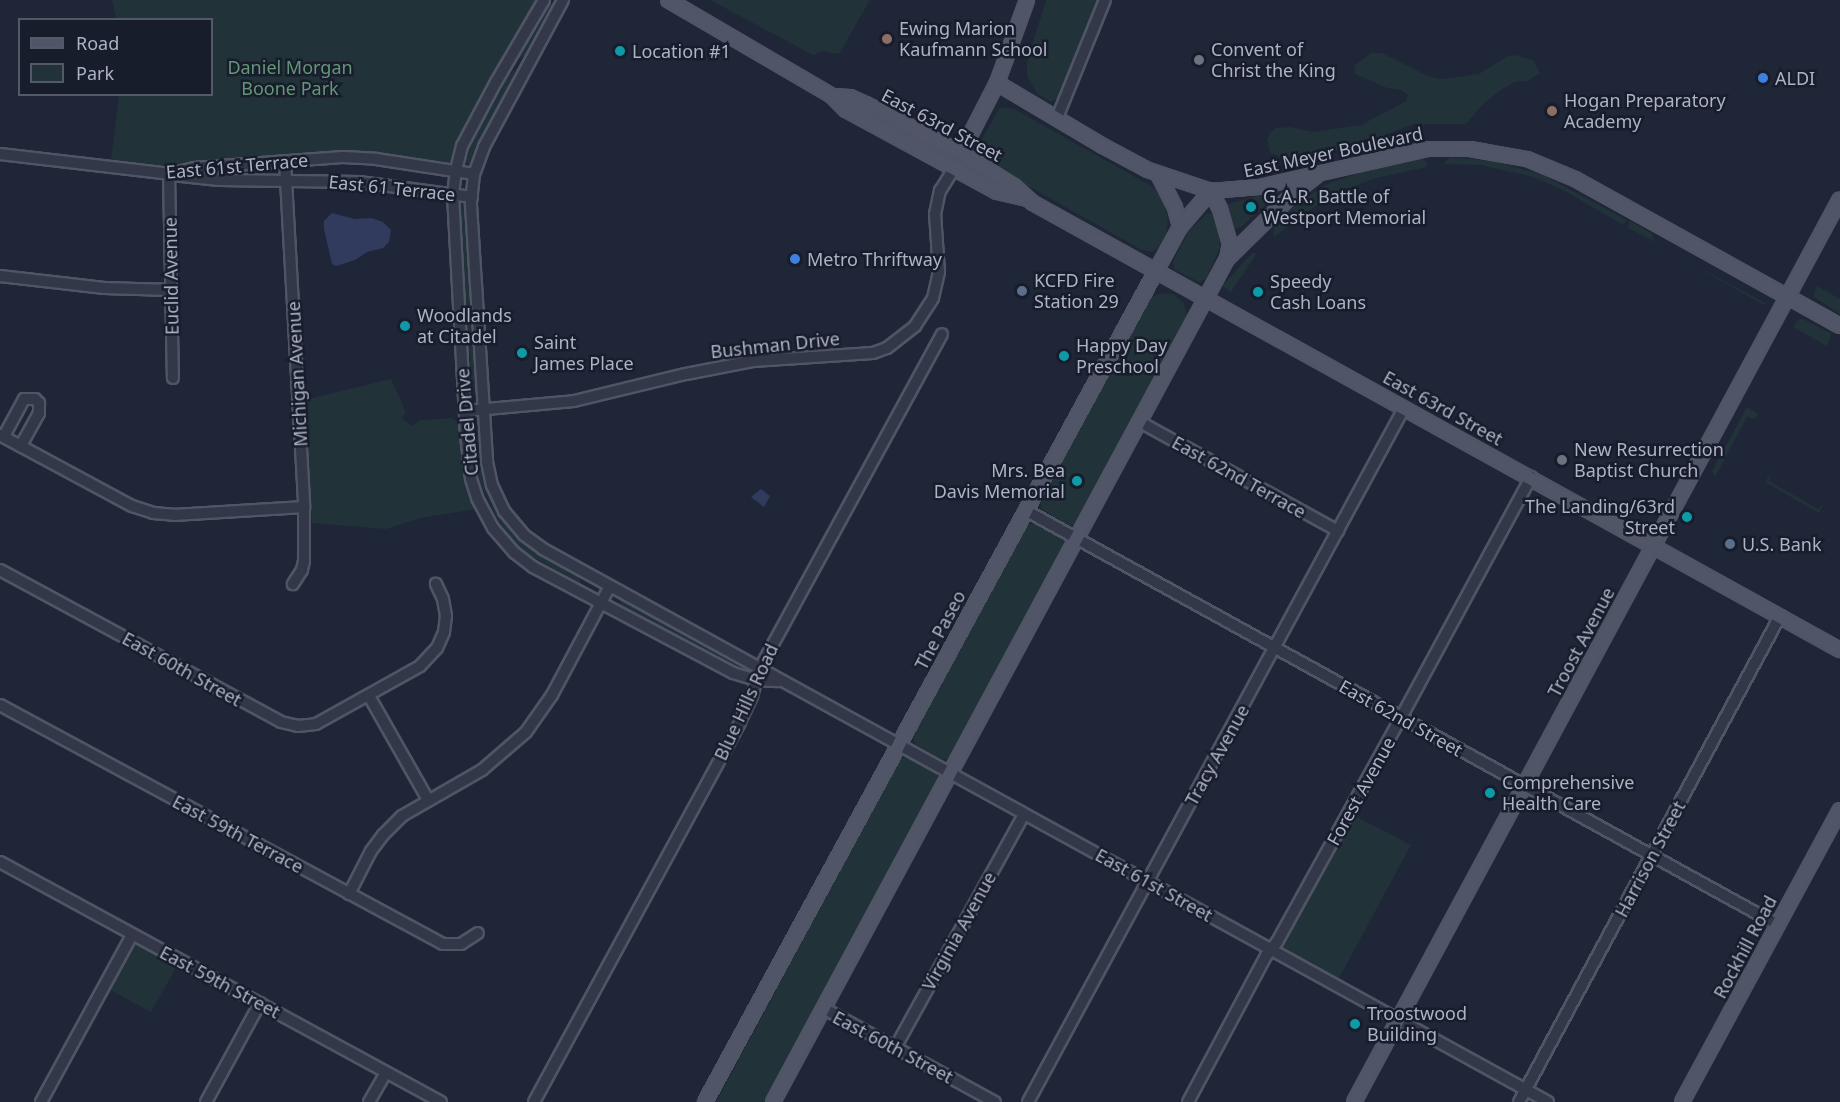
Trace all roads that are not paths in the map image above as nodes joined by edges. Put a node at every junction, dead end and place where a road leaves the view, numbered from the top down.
1 (544, 0) edge
2 (563, 0) edge
3 (668, 0) edge
4 (1027, 0) edge
5 (1105, 0) edge
6 (997, 83) junction
7 (831, 96) junction
8 (1058, 118) junction
9 (895, 136) junction
10 (961, 153) junction
11 (0, 154) edge
12 (285, 162) junction
13 (954, 169) junction
14 (456, 170) junction
15 (169, 174) junction
16 (474, 174) junction
17 (1158, 174) junction
18 (1319, 174) junction
19 (286, 181) junction
20 (1014, 186) junction
21 (1211, 191) junction
22 (453, 195) junction
23 (472, 197) junction
24 (1840, 199) edge
25 (1028, 200) junction
26 (1180, 227) junction
27 (1227, 259) junction
28 (1156, 271) junction
29 (0, 276) edge
30 (171, 291) junction
31 (1787, 296) junction
32 (1207, 299) junction
33 (1840, 326) edge
34 (942, 334) dead end
35 (173, 378) dead end
36 (484, 408) junction
37 (1404, 408) junction
38 (465, 411) junction
39 (1140, 422) junction
40 (2, 435) edge
41 (21, 446) junction
42 (1531, 477) junction
43 (304, 507) junction
44 (1025, 510) junction
45 (1338, 531) junction
46 (1076, 539) junction
47 (1653, 545) junction
48 (0, 570) edge
49 (293, 584) dead end
50 (436, 584) dead end
51 (610, 586) junction
52 (601, 603) junction
53 (1780, 616) junction
54 (1275, 648) junction
55 (1840, 650) edge
56 (760, 668) junction
57 (756, 680) junction
58 (784, 681) junction
59 (369, 696) junction
60 (0, 705) edge
61 (1401, 718) junction
62 (898, 744) junction
63 (950, 772) junction
64 (1524, 786) junction
65 (428, 800) junction
66 (1024, 814) junction
67 (1839, 816) edge
68 (1652, 856) junction
69 (2, 867) edge
70 (1148, 881) junction
71 (349, 894) junction
72 (1778, 926) junction
73 (478, 933) dead end
74 (132, 934) junction
75 (1272, 950) junction
76 (260, 1004) junction
77 (823, 1008) junction
78 (1399, 1019) junction
79 (895, 1047) junction
80 (386, 1072) junction
81 (1526, 1090) junction
82 (41, 1102) edge
83 (206, 1102) edge
84 (369, 1102) edge
85 (441, 1102) edge
86 (534, 1102) edge
87 (705, 1102) edge
88 (773, 1102) edge
89 (995, 1102) edge
90 (1028, 1102) edge
91 (1188, 1102) edge
92 (1354, 1102) edge
93 (1519, 1102) edge
94 (1548, 1102) edge
95 (1682, 1102) edge

1 - 14 street, Citadel Drive
2 - 16 street, Citadel Drive
3 - 7 main road, East 63rd Street
4 - 6 main road
5 - 8 street
6 - 8 main road, East Meyer Boulevard
6 - 10 main road
7 - 9 main road, East 63rd Street
7 - 10 main road, East 63rd Street
8 - 17 main road, East Meyer Boulevard
9 - 10 main road
9 - 13 main road, East 63rd Street
10 - 20 main road, East 63rd Street
11 - 15 street, East 61st Terrace
12 - 14 street, East 61st Terrace
12 - 15 street, East 61st Terrace
12 - 19 street, Michigan Avenue
13 - 20 main road
13 - 25 main road, East 63rd Street
13 - 36 street, Bushman Drive
14 - 16 street, East 61st Terrace
14 - 22 street, Citadel Drive
15 - 19 street, East 61 Terrace
15 - 30 street, Euclid Avenue
16 - 23 street, Citadel Drive
17 - 21 main road, East Meyer Boulevard
17 - 26 main road
18 - 21 main road, East Meyer Boulevard
18 - 27 main road
18 - 31 main road, East Meyer Boulevard
19 - 22 street, East 61 Terrace
19 - 43 street, Michigan Avenue
20 - 25 main road, East 63rd Street
21 - 26 main road, The Paseo
21 - 27 main road
22 - 23 street, East 61 Terrace
22 - 38 street, Citadel Drive
23 - 36 street, Citadel Drive
24 - 31 main road, Troost Avenue
25 - 28 main road, East 63rd Street
26 - 28 main road, The Paseo
27 - 32 main road
28 - 32 main road, East 63rd Street
28 - 44 main road, The Paseo
29 - 30 street
30 - 35 street, Euclid Avenue
31 - 33 main road, East Meyer Boulevard
31 - 47 main road, Troost Avenue
32 - 37 main road, East 63rd Street
32 - 39 main road
34 - 56 street, Blue Hills Road
36 - 38 street, Bushman Drive
36 - 51 street, Citadel Drive
37 - 42 main road, East 63rd Street
37 - 45 street, Tracy Avenue
38 - 52 street, Citadel Drive
39 - 45 street, East 62nd Terrace
39 - 46 main road
40 - 41 street
40 - 41 street
41 - 43 street
42 - 47 main road, East 63rd Street
42 - 61 street, Forest Avenue
43 - 49 street, Michigan Avenue
44 - 46 street, East 62nd Street
44 - 62 main road, The Paseo
45 - 54 street, Tracy Avenue
46 - 54 street, East 62nd Street
46 - 63 main road
47 - 53 main road, East 63rd Street
47 - 64 main road, Troost Avenue
48 - 59 street, East 60th Street
50 - 59 street, East 60th Street
51 - 52 street
51 - 56 street, Citadel Drive
52 - 57 street, Citadel Drive
52 - 65 street
53 - 55 main road, East 63rd Street
53 - 68 street, Harrison Street
54 - 61 street, East 62nd Street
54 - 70 street, Tracy Avenue
56 - 57 street, Blue Hills Road
56 - 58 street, East 61st Street
57 - 58 street, Citadel Drive
57 - 86 street, Blue Hills Road
58 - 62 street, East 61st Street
59 - 65 street
60 - 71 street, East 59th Terrace
61 - 64 street, East 62nd Street
61 - 75 street, Forest Avenue
62 - 63 street, East 61st Street
62 - 87 main road, The Paseo
63 - 66 street, East 61st Street
63 - 77 main road
64 - 68 street, East 62nd Street
64 - 78 main road, Troost Avenue
65 - 71 street
66 - 70 street, East 61st Street
66 - 79 street, Virginia Avenue
67 - 72 main road, Rockhill Road
68 - 72 street, East 62nd Street
68 - 81 street, Harrison Street
69 - 74 street, East 59th Street
70 - 75 street, East 61st Street
70 - 90 street, Tracy Avenue
71 - 73 street, East 59th Terrace
72 - 95 main road, Rockhill Road
74 - 76 street, East 59th Street
74 - 82 street
75 - 78 street, East 61st Street
75 - 91 street, Forest Avenue
76 - 80 street, East 59th Street
76 - 83 street
77 - 79 street, East 60th Street
77 - 88 main road
78 - 81 street, East 61st Street
78 - 92 main road, Troost Avenue
79 - 89 street, East 60th Street
80 - 84 street
80 - 85 street, East 59th Street
81 - 93 street, Harrison Street
81 - 94 street, East 61st Street

